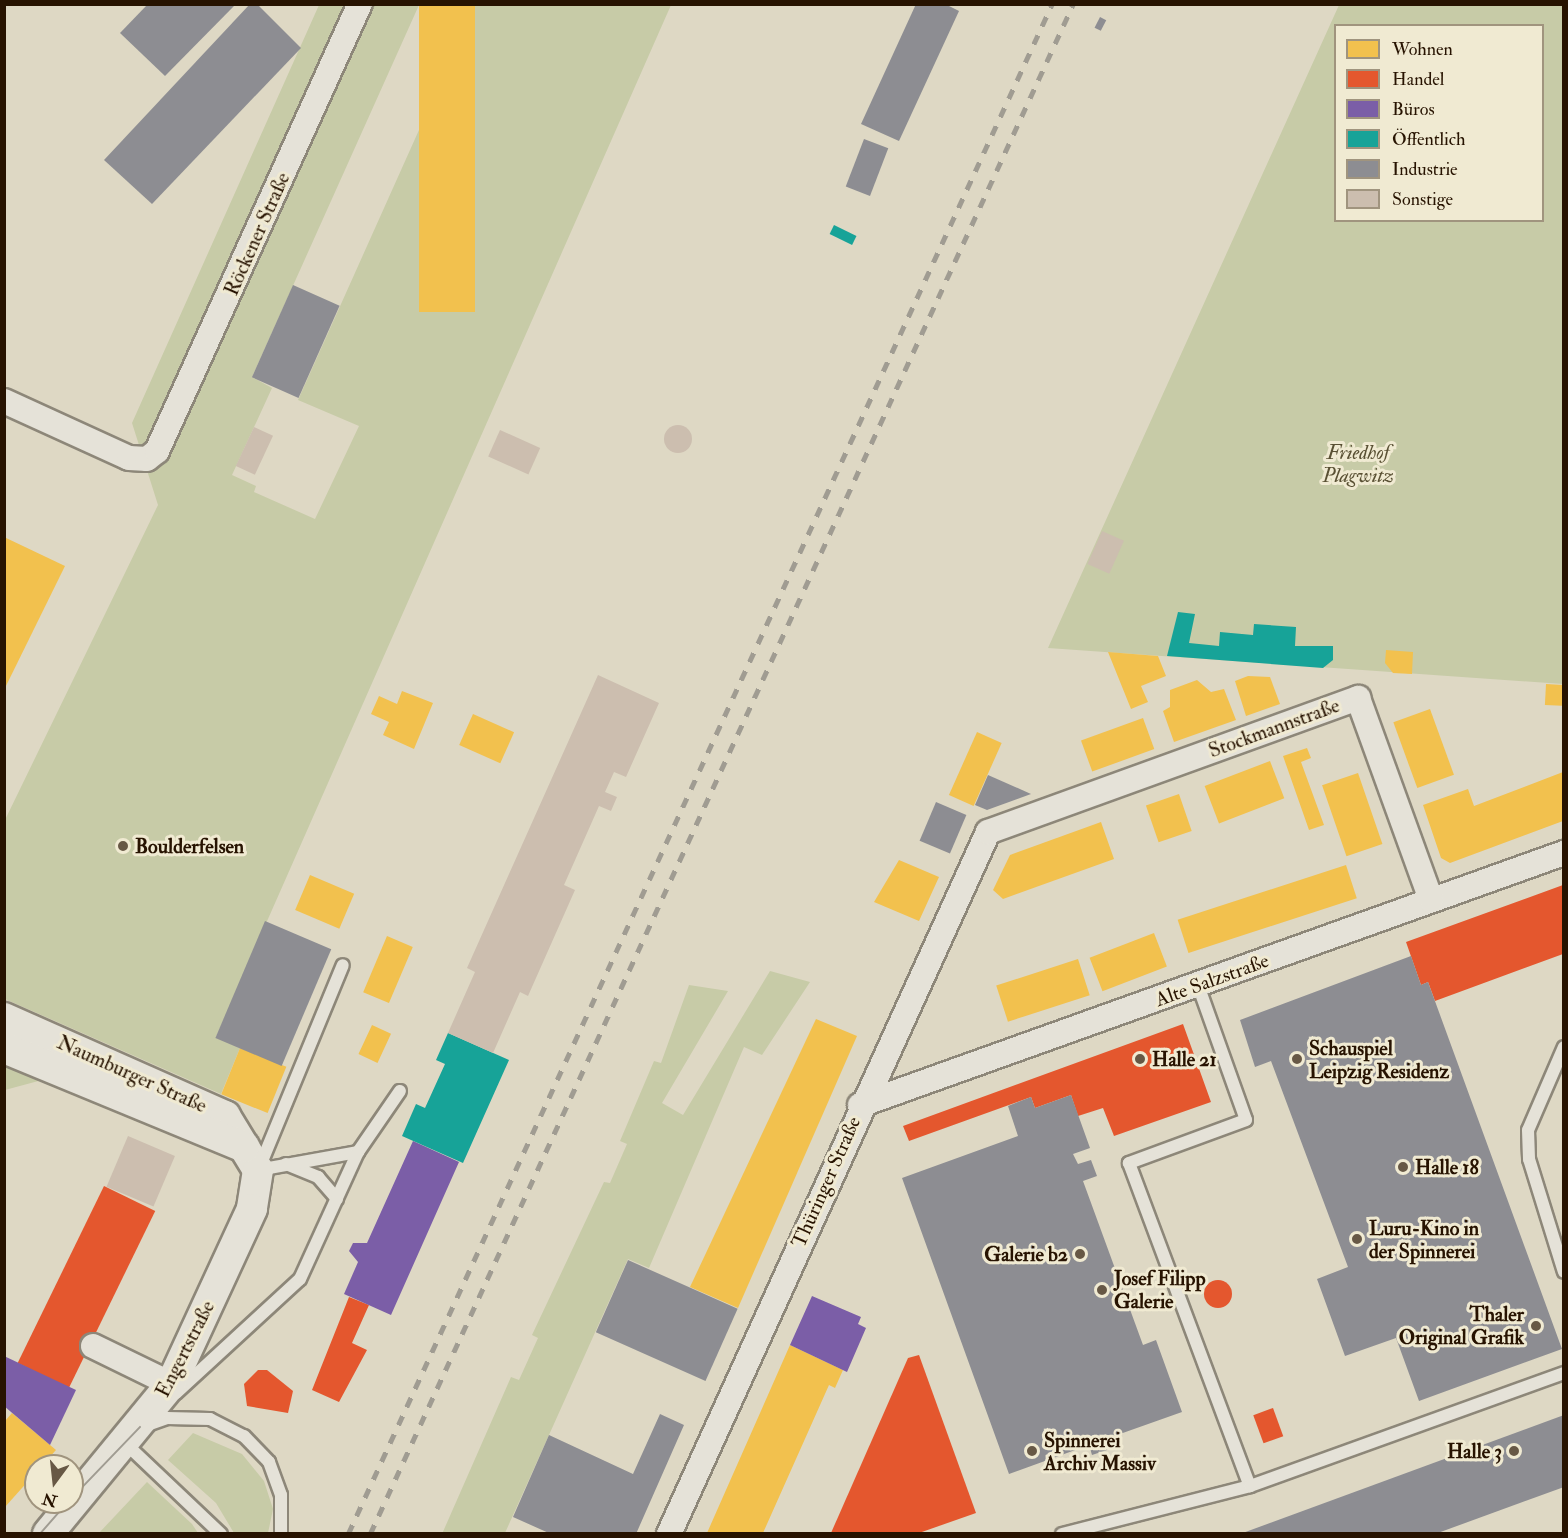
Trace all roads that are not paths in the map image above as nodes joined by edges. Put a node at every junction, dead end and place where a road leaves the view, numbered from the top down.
1 (360, 4) edge
2 (4, 401) edge
3 (988, 832) joint
4 (1563, 853) edge
5 (1431, 900) junction
6 (343, 965) dead end
7 (1198, 985) junction
8 (4, 1018) edge
9 (1563, 1047) edge
10 (4, 1048) edge
11 (400, 1091) dead end
12 (860, 1105) junction
13 (358, 1152) junction
14 (262, 1160) junction
15 (337, 1199) junction
16 (1563, 1272) edge
17 (93, 1346) dead end
18 (1563, 1373) edge
19 (171, 1384) junction
20 (133, 1435) junction
21 (1250, 1486) junction
22 (48, 1533) edge
23 (220, 1533) edge
24 (281, 1533) edge
25 (669, 1533) edge
26 (1062, 1533) edge

1 - 2 street, Röckener Straße
3 - 5 street, Stockmannstraße
3 - 12 street, Thüringer Straße
4 - 5 street, Alte Salzstraße
5 - 7 street, Alte Salzstraße
6 - 14 lane
7 - 12 street, Alte Salzstraße
7 - 21 lane
8 - 14 street, Naumburger Straße
9 - 16 lane
10 - 14 street, Naumburger Straße
11 - 13 lane
12 - 25 street, Thüringer Straße
13 - 14 lane
13 - 15 lane
14 - 15 lane
14 - 19 street, Engertstraße
15 - 20 lane
17 - 19 street
18 - 21 lane
19 - 20 street, Engertstraße
20 - 22 street, Engertstraße
20 - 23 lane
20 - 24 lane
21 - 26 lane

